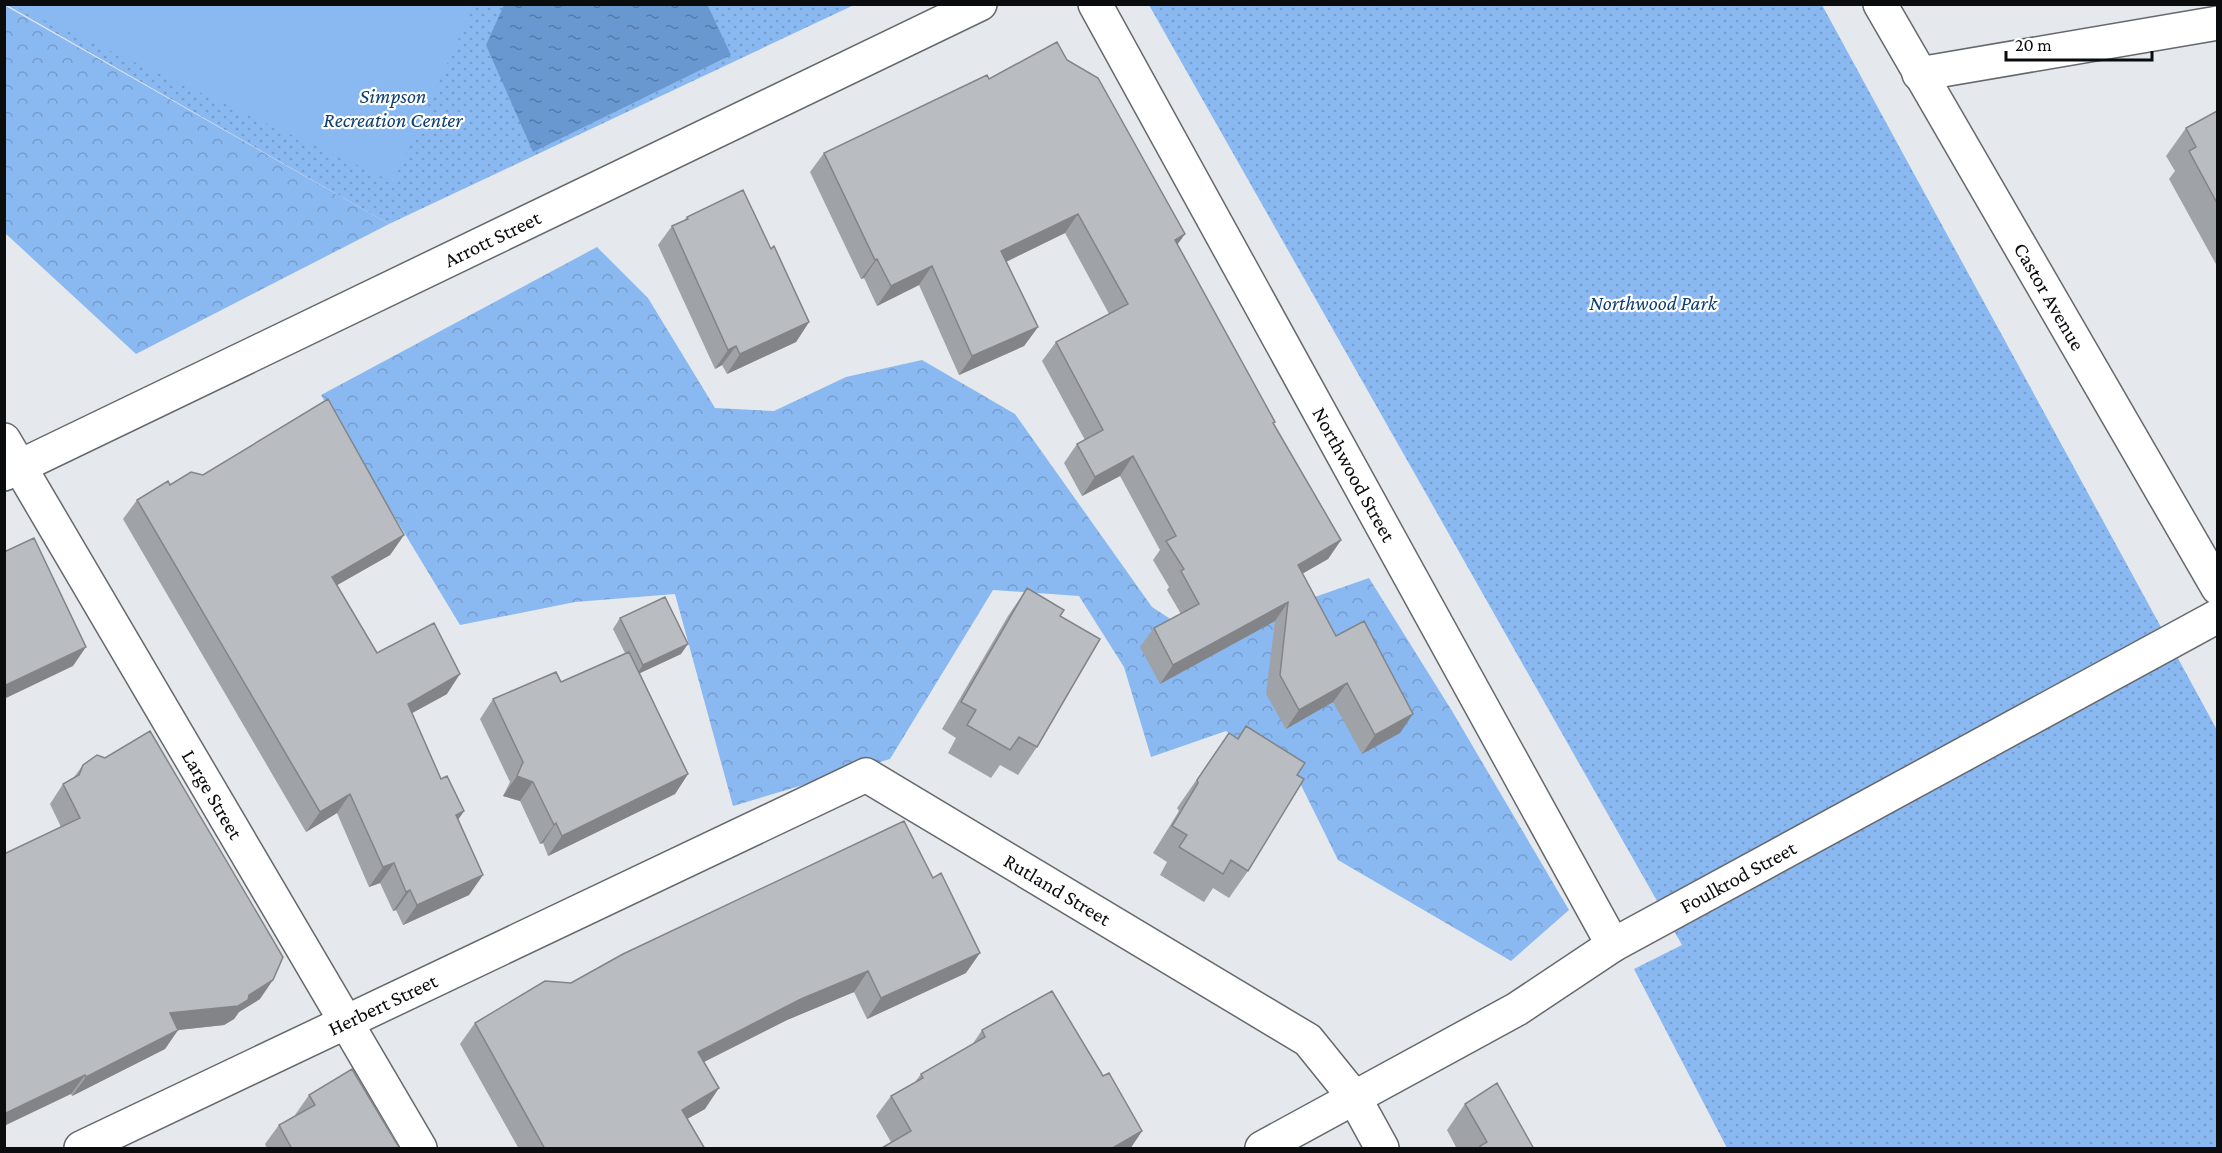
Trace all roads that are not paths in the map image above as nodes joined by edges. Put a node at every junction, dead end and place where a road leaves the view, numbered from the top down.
1 (980, 4) edge
2 (1095, 4) edge
3 (1880, 4) edge
4 (2217, 23) edge
5 (1919, 74) junction
6 (10, 460) edge
7 (2217, 588) edge
8 (2217, 616) edge
9 (685, 861) joint
10 (1613, 945) junction
11 (345, 1021) junction
12 (1354, 1098) junction
13 (81, 1149) edge
14 (420, 1149) edge
15 (1262, 1149) edge
16 (1382, 1149) edge

1 - 6 street, Arrott Street
2 - 10 street, Northwood Street
3 - 5 street, Castor Avenue
4 - 5 street
5 - 7 street, Castor Avenue
6 - 11 street, Large Street
8 - 10 street, Foulkrod Street
9 - 11 street, Herbert Street
9 - 12 street, Rutland Street
10 - 12 street, Foulkrod Street
11 - 13 street, Herbert Street
11 - 14 street, Large Street
12 - 15 street, Foulkrod Street
12 - 16 street, Rutland Street

